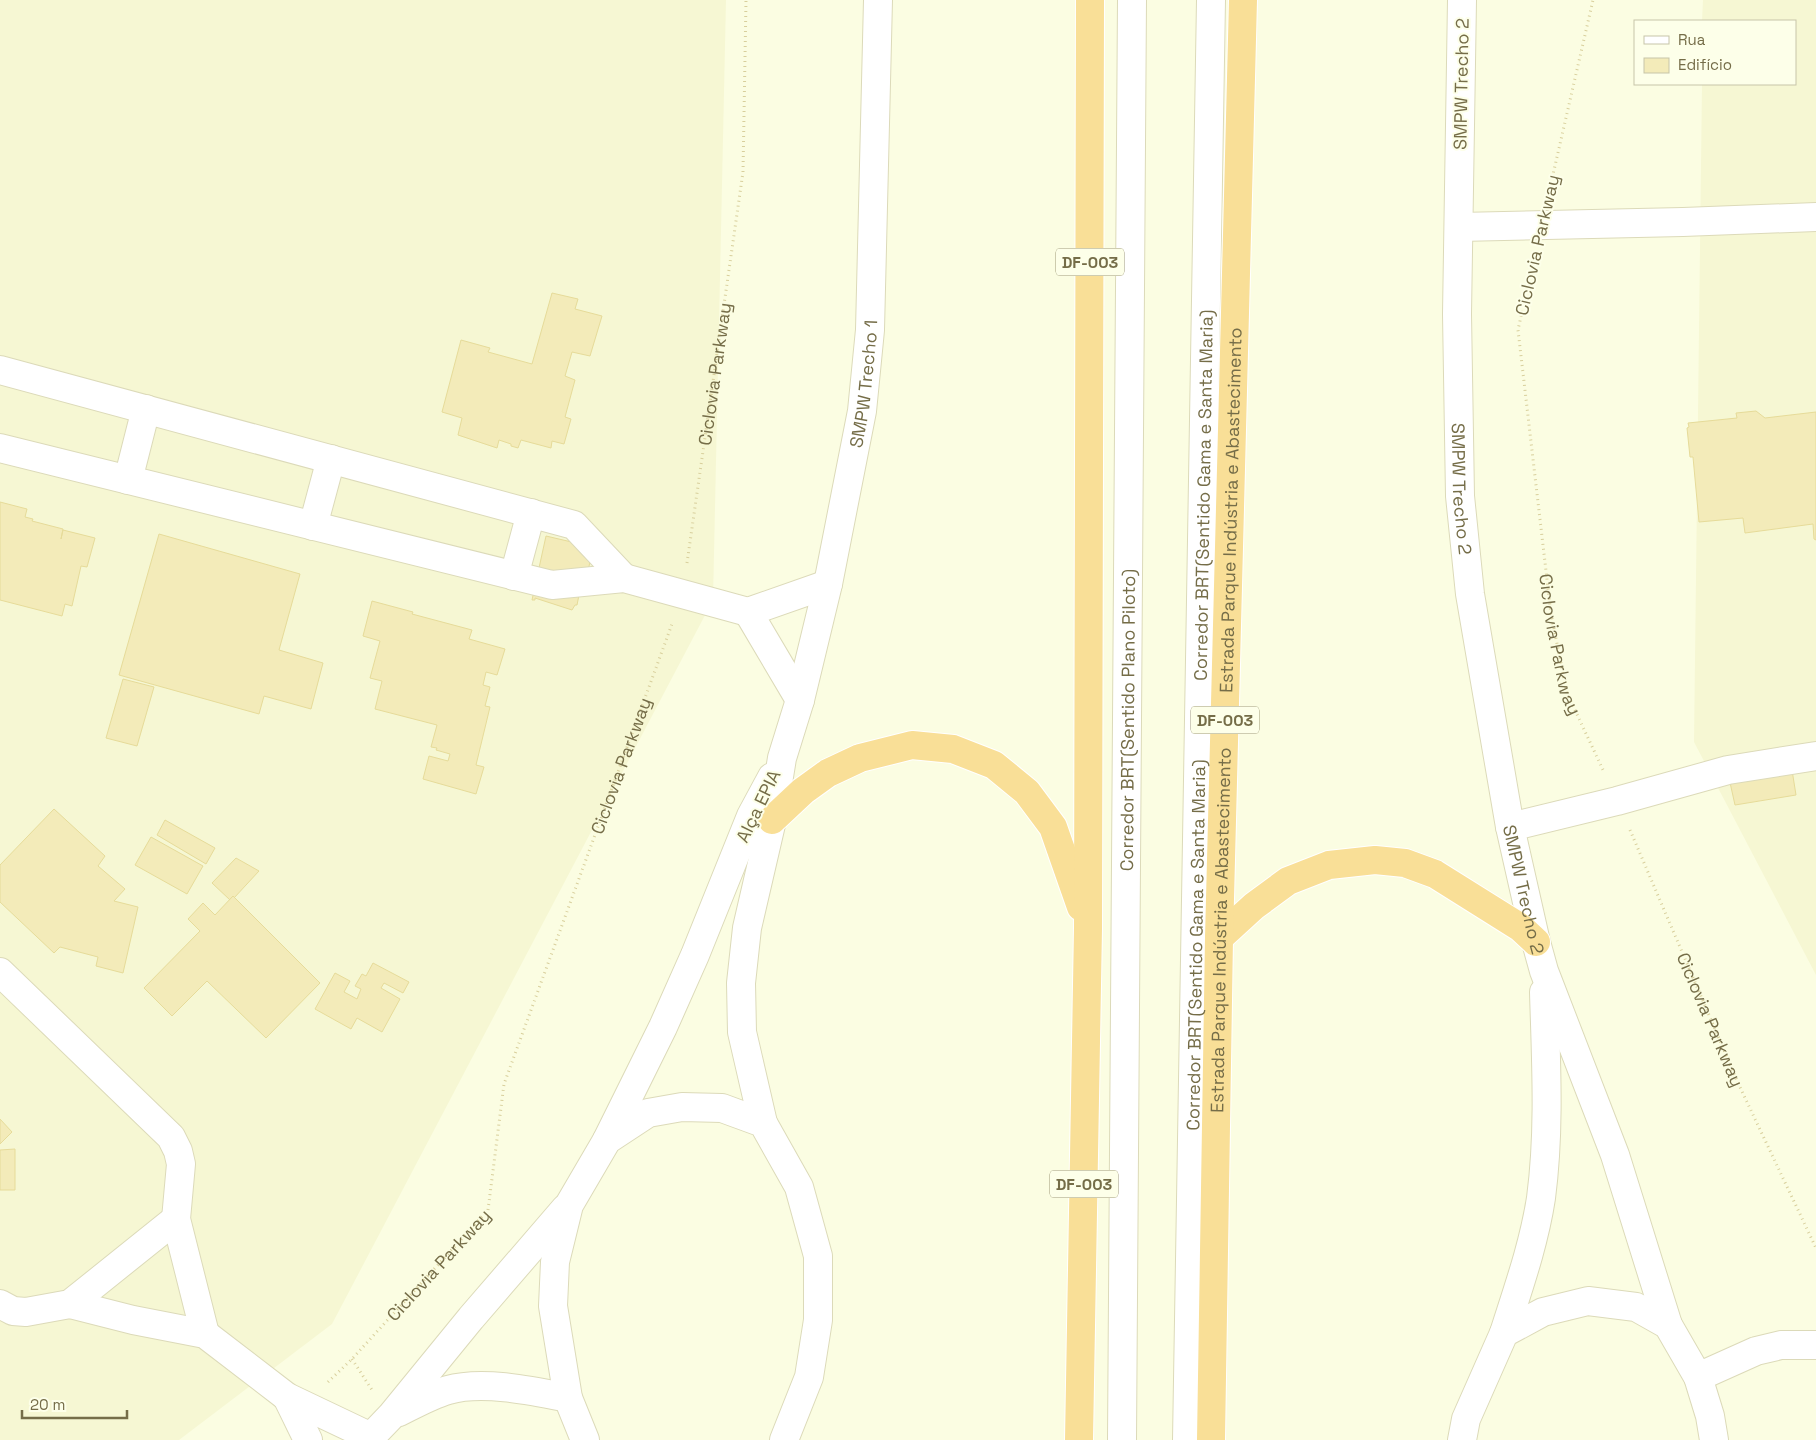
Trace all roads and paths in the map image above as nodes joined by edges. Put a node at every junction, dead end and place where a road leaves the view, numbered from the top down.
1 (746, 0) edge
2 (878, 0) edge
3 (1090, 0) edge
4 (1132, 0) edge
5 (1211, 0) edge
6 (1243, 0) edge
7 (1462, 0) edge
8 (1593, 0) edge
9 (1816, 217) edge
10 (1542, 225) junction
11 (1459, 227) junction
12 (0, 370) edge
13 (146, 409) junction
14 (0, 448) edge
15 (331, 459) junction
16 (128, 480) junction
17 (531, 513) junction
18 (313, 526) junction
19 (514, 576) junction
20 (624, 578) junction
21 (828, 584) junction
22 (683, 595) junction
23 (748, 612) junction
24 (800, 700) junction
25 (1816, 756) edge
26 (782, 758) junction
27 (1617, 801) junction
28 (772, 820) junction
29 (1510, 827) junction
30 (1088, 928) junction
31 (1219, 938) junction
32 (1536, 942) junction
33 (1544, 971) junction
34 (0, 972) edge
35 (763, 1123) junction
36 (606, 1140) junction
37 (568, 1204) junction
38 (176, 1219) junction
39 (1816, 1248) edge
40 (0, 1304) edge
41 (70, 1304) junction
42 (1668, 1325) junction
43 (1504, 1333) junction
44 (205, 1334) junction
45 (1816, 1345) edge
46 (1698, 1377) junction
47 (568, 1398) junction
48 (295, 1401) junction
49 (391, 1416) junction
50 (1712, 1428) edge
51 (369, 1439) edge
52 (308, 1440) edge
53 (585, 1440) edge
54 (784, 1440) edge
55 (1079, 1440) edge
56 (1122, 1440) edge
57 (1188, 1440) edge
58 (1212, 1440) edge
59 (1462, 1440) edge
60 (1727, 1440) edge

1 - 22 path, Ciclovia Parkway
2 - 21 street, SMPW Trecho 1
3 - 30 highway, DF-003
4 - 56 street, Corredor BRT(Sentido Plano Piloto)
5 - 57 street, Corredor BRT(Sentido Gama e Santa Maria)
6 - 31 highway, Estrada Parque Indústria e Abastecimento / DF-003
7 - 11 street, SMPW Trecho 2
8 - 10 path, Ciclovia Parkway
9 - 10 street
10 - 11 street
10 - 27 path, Ciclovia Parkway
11 - 29 street, SMPW Trecho 2
12 - 13 street
13 - 15 street
13 - 16 street
14 - 16 street
15 - 17 street
15 - 18 street
16 - 18 street
17 - 19 street
17 - 20 street
18 - 19 street
19 - 20 street
20 - 22 street
21 - 23 street
21 - 24 street, SMPW Trecho 1
22 - 23 street
22 - 48 path, Ciclovia Parkway
23 - 24 street
24 - 26 street, SMPW Trecho 1
25 - 27 street
26 - 28 street, Alça EPIA
26 - 36 street, Alça EPIA
27 - 29 street
27 - 39 path, Ciclovia Parkway
28 - 30 highway
28 - 35 street, Alça EPIA
29 - 32 street, SMPW Trecho 2
30 - 55 highway, DF-003
31 - 32 highway
31 - 58 highway, Estrada Parque Indústria e Abastecimento / DF-003
32 - 33 street, SMPW Trecho 2
33 - 42 street
33 - 43 street
34 - 38 street
35 - 36 street
35 - 54 street, Alça EPIA
36 - 37 street, Alça EPIA
37 - 47 street
37 - 49 street
38 - 41 street
38 - 44 street
40 - 41 street
41 - 44 street
42 - 43 street
42 - 46 street
43 - 59 street
44 - 48 street
45 - 46 street
46 - 50 street
47 - 49 street
47 - 53 street
48 - 51 street
48 - 52 street
49 - 51 street
50 - 60 street

